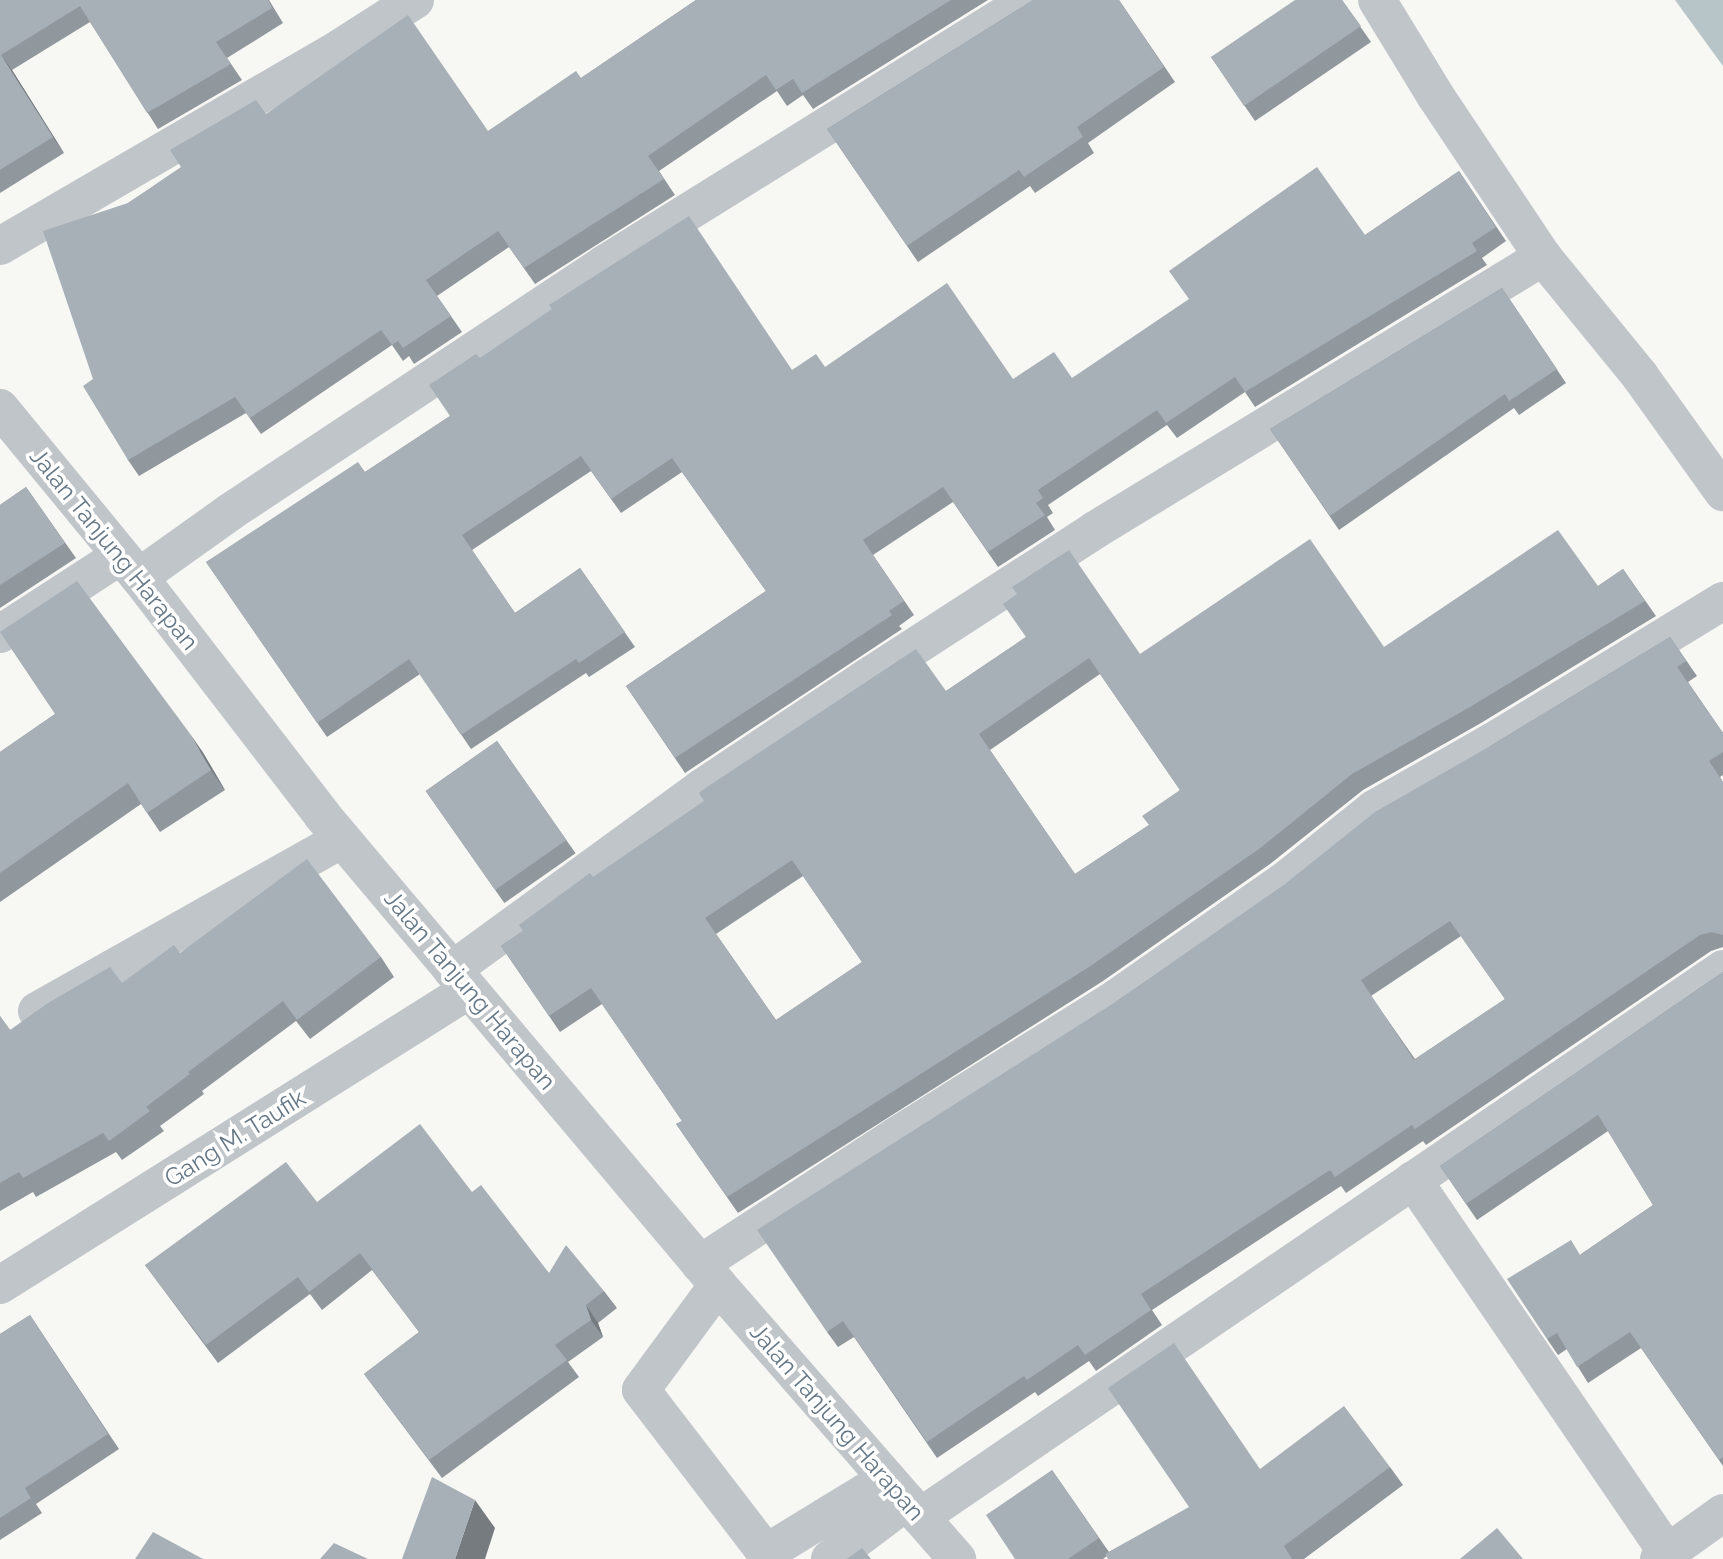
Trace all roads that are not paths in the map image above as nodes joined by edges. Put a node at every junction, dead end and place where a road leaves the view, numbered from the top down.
1 (415, 0) edge
2 (1029, 0) edge
3 (1377, 0) edge
4 (0, 246) edge
5 (1543, 257) junction
6 (0, 408) edge
7 (1723, 492) edge
8 (130, 567) junction
9 (1723, 601) edge
10 (0, 634) edge
11 (342, 839) junction
12 (1723, 969) edge
13 (460, 980) junction
14 (37, 1011) edge
15 (1413, 1180) junction
16 (709, 1274) junction
17 (0, 1285) edge
18 (905, 1499) junction
19 (1723, 1513) edge
20 (1663, 1556) edge
21 (830, 1559) edge
22 (957, 1559) edge

1 - 4 street
2 - 8 street
3 - 5 street
5 - 7 street
5 - 13 street, Gang M. Taufik
6 - 8 street, Jalan Tanjung Harapan
8 - 10 street
8 - 11 street, Jalan Tanjung Harapan
9 - 16 street
11 - 13 street, Jalan Tanjung Harapan
11 - 14 street
12 - 15 street
13 - 16 street, Jalan Tanjung Harapan
13 - 17 street, Gang M. Taufik
15 - 18 street
15 - 20 street
16 - 18 street, Jalan Tanjung Harapan
16 - 18 street
18 - 21 street
18 - 22 street, Jalan Tanjung Harapan
19 - 20 street

